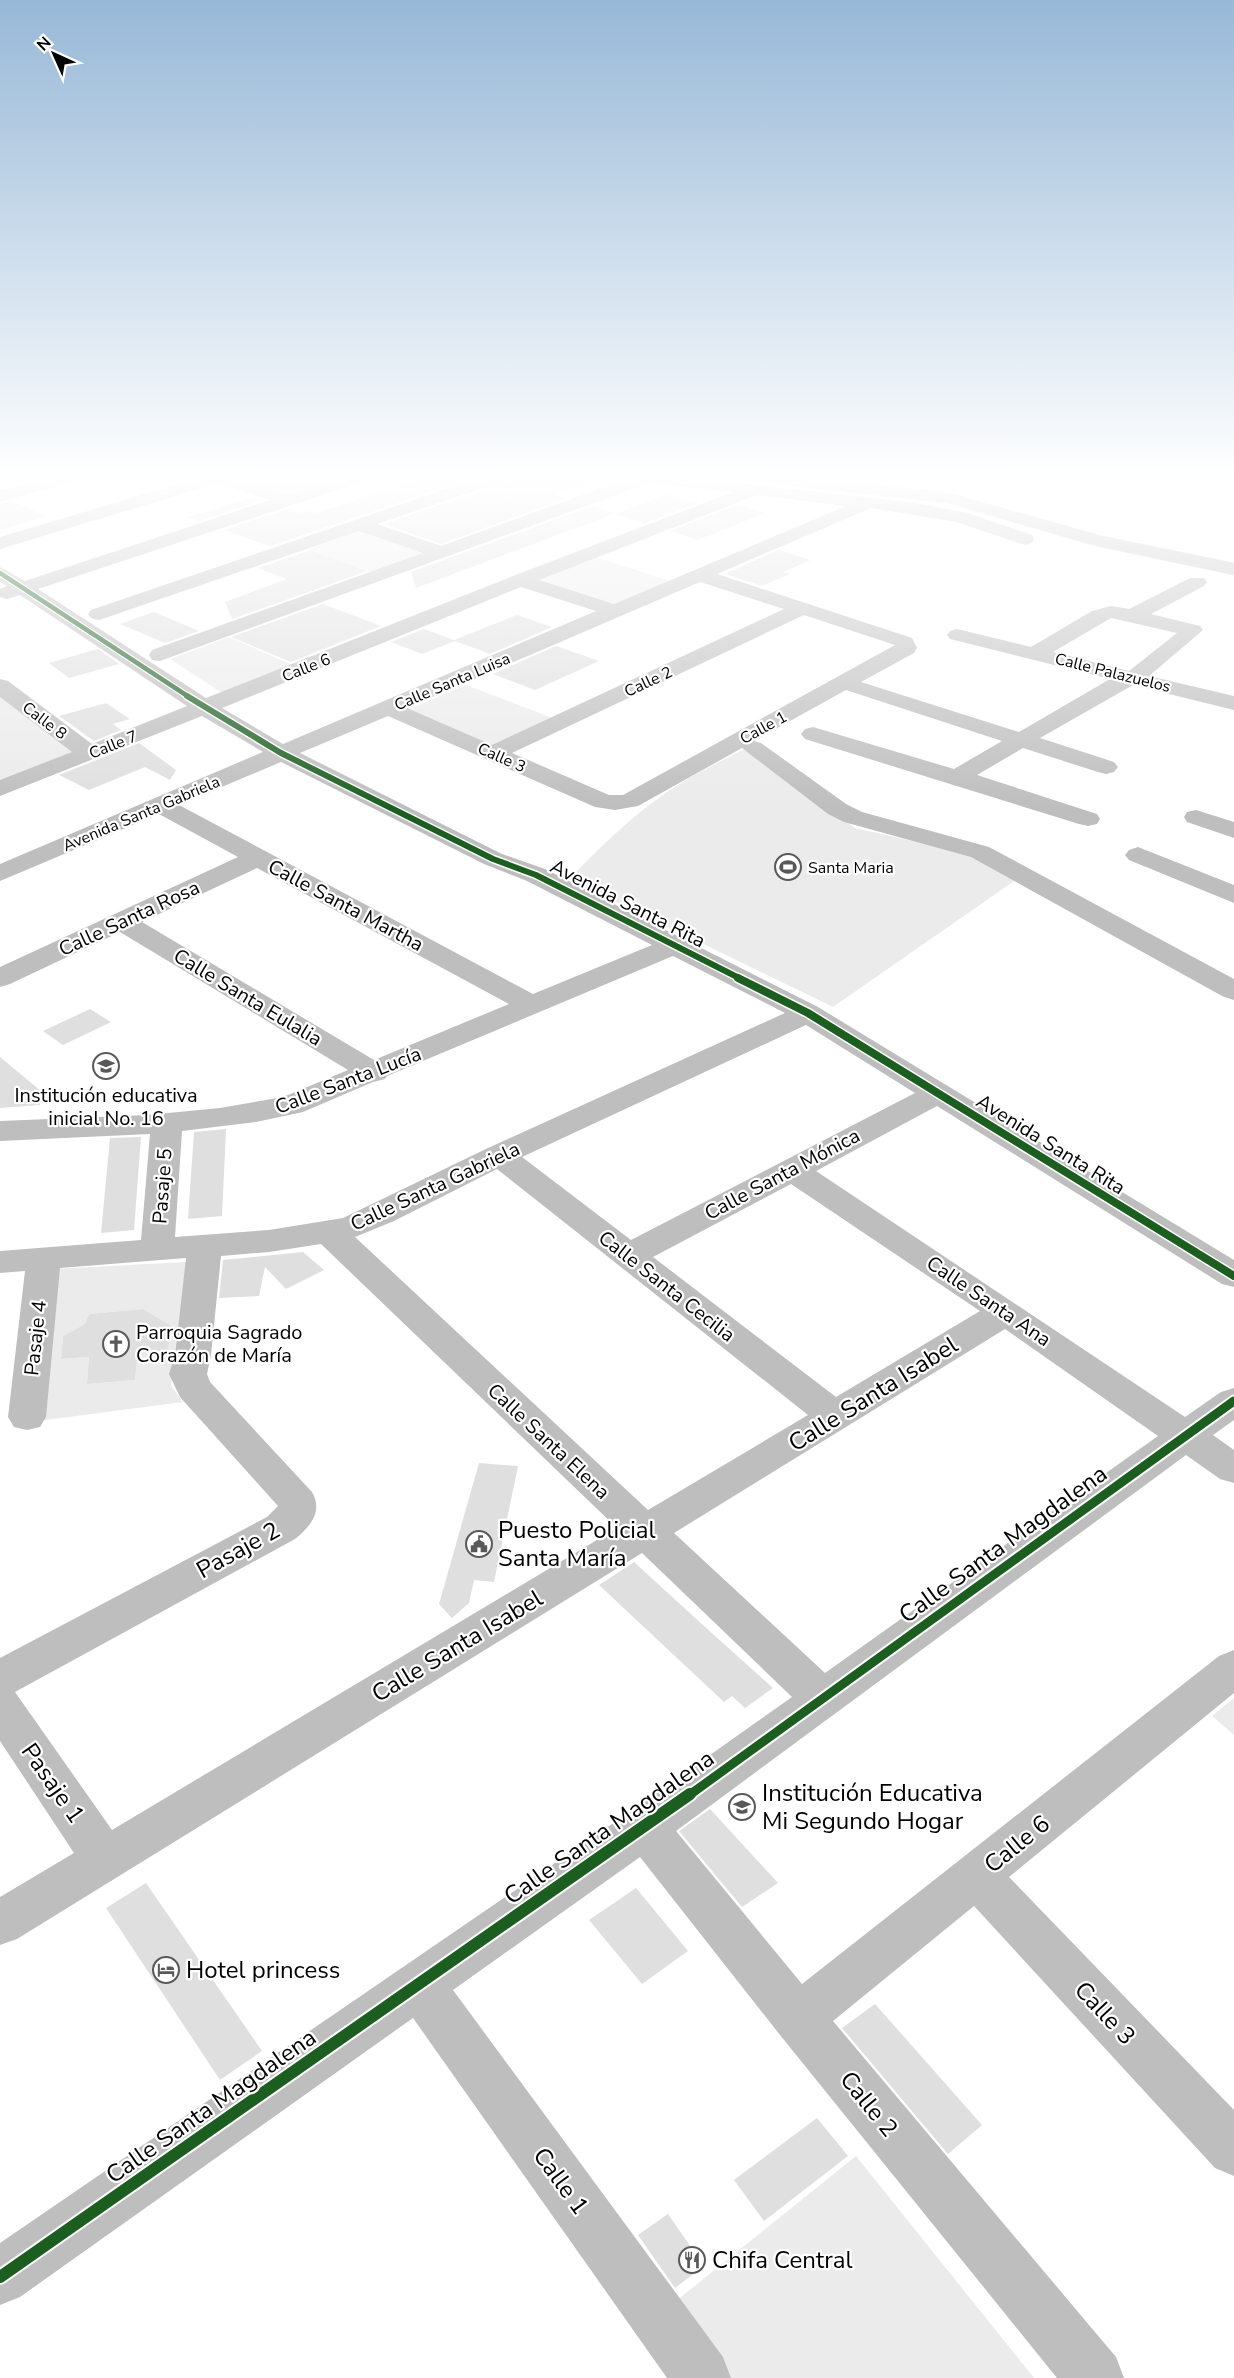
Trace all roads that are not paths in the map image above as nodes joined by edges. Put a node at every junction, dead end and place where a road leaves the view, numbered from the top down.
1 (24, 587) edge
2 (37, 587) edge
3 (39, 587) edge
4 (178, 587) edge
5 (345, 587) edge
6 (503, 587) edge
7 (541, 587) edge
8 (670, 587) edge
9 (739, 587) edge
10 (1187, 587) edge
11 (0, 596) edge
12 (803, 608) junction
13 (615, 611) junction
14 (98, 614) junction
15 (1132, 616) junction
16 (957, 635) dead end
17 (1036, 652) junction
18 (160, 655) junction
19 (1134, 677) junction
20 (0, 686) edge
21 (855, 687) dead end
22 (1229, 697) edge
23 (215, 703) junction
24 (389, 708) junction
25 (813, 734) dead end
26 (1022, 740) junction
27 (291, 748) junction
28 (753, 748) dead end
29 (493, 753) junction
30 (90, 754) junction
31 (1106, 767) dead end
32 (957, 777) junction
33 (0, 789) edge
34 (615, 803) joint
35 (160, 805) junction
36 (1196, 817) dead end
37 (1088, 819) dead end
38 (1234, 831) edge
39 (1138, 855) dead end
40 (257, 858) junction
41 (0, 873) edge
42 (1234, 895) edge
43 (123, 922) junction
44 (675, 945) junction
45 (0, 978) edge
46 (1234, 991) edge
47 (532, 1005) junction
48 (808, 1013) junction
49 (374, 1073) junction
50 (936, 1094) junction
51 (167, 1122) junction
52 (0, 1131) edge
53 (499, 1155) junction
54 (791, 1169) junction
55 (329, 1232) junction
56 (205, 1247) junction
57 (157, 1250) junction
58 (628, 1256) junction
59 (44, 1259) junction
60 (0, 1262) edge
61 (1234, 1276) edge
62 (1006, 1312) junction
63 (1234, 1401) edge
64 (27, 1417) dead end
65 (836, 1417) junction
66 (1186, 1436) junction
67 (1234, 1469) edge
68 (645, 1532) junction
69 (1234, 1668) edge
70 (0, 1679) edge
71 (822, 1698) junction
72 (0, 1705) edge
73 (645, 1827) junction
74 (106, 1860) junction
75 (977, 1876) junction
76 (0, 1923) edge
77 (419, 1984) junction
78 (798, 2018) junction
79 (1234, 2149) edge
80 (0, 2277) edge
81 (702, 2378) edge
82 (1095, 2378) edge

1 - 11 street
2 - 23 street, Avenida Santa Rita
3 - 14 street, Avenida Santa Rita
4 - 14 street
5 - 18 street
6 - 23 street, Calle 6
7 - 13 street
8 - 13 street, Calle Santa Luisa
9 - 12 street
10 - 15 street
12 - 29 street, Calle 2
12 - 34 street, Calle 1
13 - 24 street, Calle Santa Luisa
14 - 18 street, Avenida Santa Rita
15 - 17 street
15 - 19 street
16 - 17 street, Calle Palazuelos
17 - 19 street, Calle Palazuelos
18 - 23 street, Avenida Santa Rita
19 - 22 street, Calle Palazuelos
19 - 26 street
20 - 30 street, Calle 8
21 - 26 street
23 - 27 street, Avenida Santa Rita
23 - 30 street, Calle 7
24 - 27 street, Calle Santa Luisa
24 - 29 street, Calle 3
25 - 32 street
26 - 31 street
26 - 32 street
27 - 35 street, Avenida Santa Gabriela
27 - 44 street, Avenida Santa Rita
28 - 46 street
29 - 34 street, Calle 3
30 - 33 street, Calle 7
32 - 37 street
35 - 40 street, Calle Santa Martha
35 - 41 street, Avenida Santa Gabriela
36 - 38 street
39 - 42 street
40 - 43 street, Calle Santa Rosa
40 - 47 street, Calle Santa Martha
43 - 45 street, Calle Santa Rosa
43 - 49 street, Calle Santa Eulalia
44 - 47 street, Calle Santa Lucía
44 - 48 street, Avenida Santa Rita
47 - 49 street, Calle Santa Lucía
48 - 50 street, Avenida Santa Rita
48 - 53 street, Calle Santa Gabriela
49 - 51 street, Calle Santa Lucía
50 - 54 street, Calle Santa Mónica
50 - 61 street, Avenida Santa Rita
51 - 52 street, Calle Santa Lucía
51 - 57 street, Pasaje 5
53 - 55 street, Calle Santa Gabriela
53 - 58 street, Calle Santa Cecilia
54 - 58 street, Calle Santa Mónica
54 - 62 street, Calle Santa Ana
55 - 56 street, Calle Santa Gabriela
55 - 68 street, Calle Santa Elena
56 - 57 street, Calle Santa Gabriela
56 - 70 street, Pasaje 2
57 - 59 street, Calle Santa Gabriela
58 - 65 street, Calle Santa Cecilia
59 - 60 street, Calle Santa Gabriela
59 - 64 street, Pasaje 4
62 - 65 street, Calle Santa Isabel
62 - 66 street, Calle Santa Ana
63 - 66 street, Calle Santa Magdalena
65 - 68 street, Calle Santa Isabel
66 - 67 street, Calle Santa Ana
66 - 71 street, Calle Santa Magdalena
68 - 71 street, Calle Santa Elena
68 - 74 street, Calle Santa Isabel
69 - 75 street, Calle 6
71 - 73 street, Calle Santa Magdalena
72 - 74 street, Pasaje 1
73 - 77 street, Calle Santa Magdalena
73 - 78 street, Calle 2
74 - 76 street, Calle Santa Isabel
75 - 78 street, Calle 6
75 - 79 street, Calle 3
77 - 80 street, Calle Santa Magdalena
77 - 81 street, Calle 1
78 - 82 street, Calle 2

